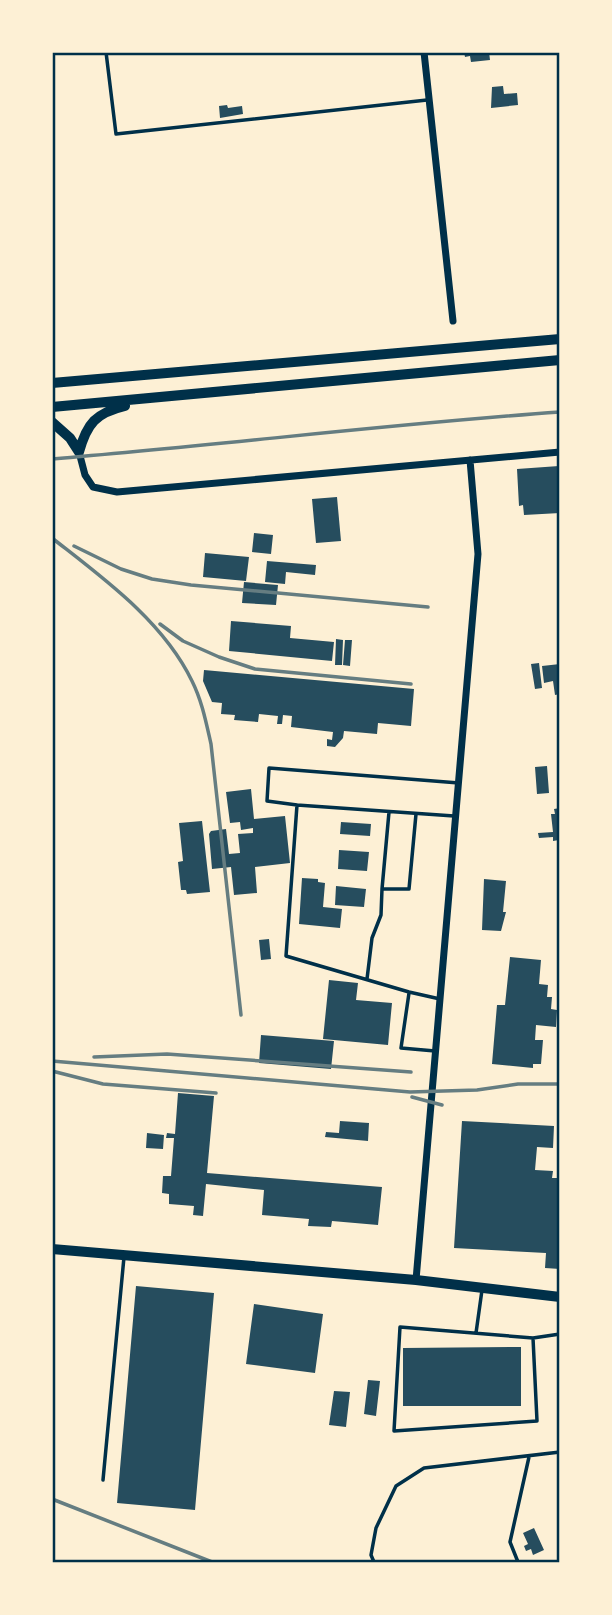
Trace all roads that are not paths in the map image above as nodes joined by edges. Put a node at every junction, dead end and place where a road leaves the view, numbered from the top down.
1 (106, 52) edge
2 (424, 52) edge
3 (429, 100) junction
4 (453, 321) dead end
5 (559, 339) edge
6 (559, 360) edge
7 (52, 383) edge
8 (165, 398) junction
9 (52, 407) edge
10 (52, 422) edge
11 (79, 452) junction
12 (559, 452) edge
13 (470, 460) junction
14 (458, 783) junction
15 (297, 805) junction
16 (389, 812) junction
17 (416, 814) junction
18 (456, 816) junction
19 (382, 889) junction
20 (367, 979) junction
21 (409, 992) junction
22 (440, 999) junction
23 (437, 1052) junction
24 (52, 1249) edge
25 (124, 1255) junction
26 (416, 1280) junction
27 (482, 1288) junction
28 (559, 1297) edge
29 (476, 1333) junction
30 (559, 1334) edge
31 (533, 1338) junction
32 (559, 1452) edge
33 (530, 1457) junction
34 (103, 1480) dead end
35 (374, 1563) edge
36 (518, 1563) edge

1 - 3 lane
2 - 3 street
3 - 4 street
5 - 7 highway
6 - 8 highway
8 - 9 highway
8 - 11 highway
10 - 11 highway
11 - 13 street
12 - 13 street
13 - 14 street
14 - 15 lane
14 - 18 street
15 - 16 lane
15 - 20 lane
16 - 17 lane
16 - 19 lane
17 - 18 lane
17 - 19 lane
18 - 22 street
19 - 20 lane
20 - 21 lane
21 - 22 lane
21 - 23 lane
22 - 23 street
23 - 26 street
24 - 25 main road
25 - 26 main road
25 - 34 lane
26 - 27 main road
27 - 28 main road
27 - 29 lane
29 - 31 lane
29 - 31 lane
30 - 31 lane
32 - 33 lane
33 - 35 lane
33 - 36 lane

